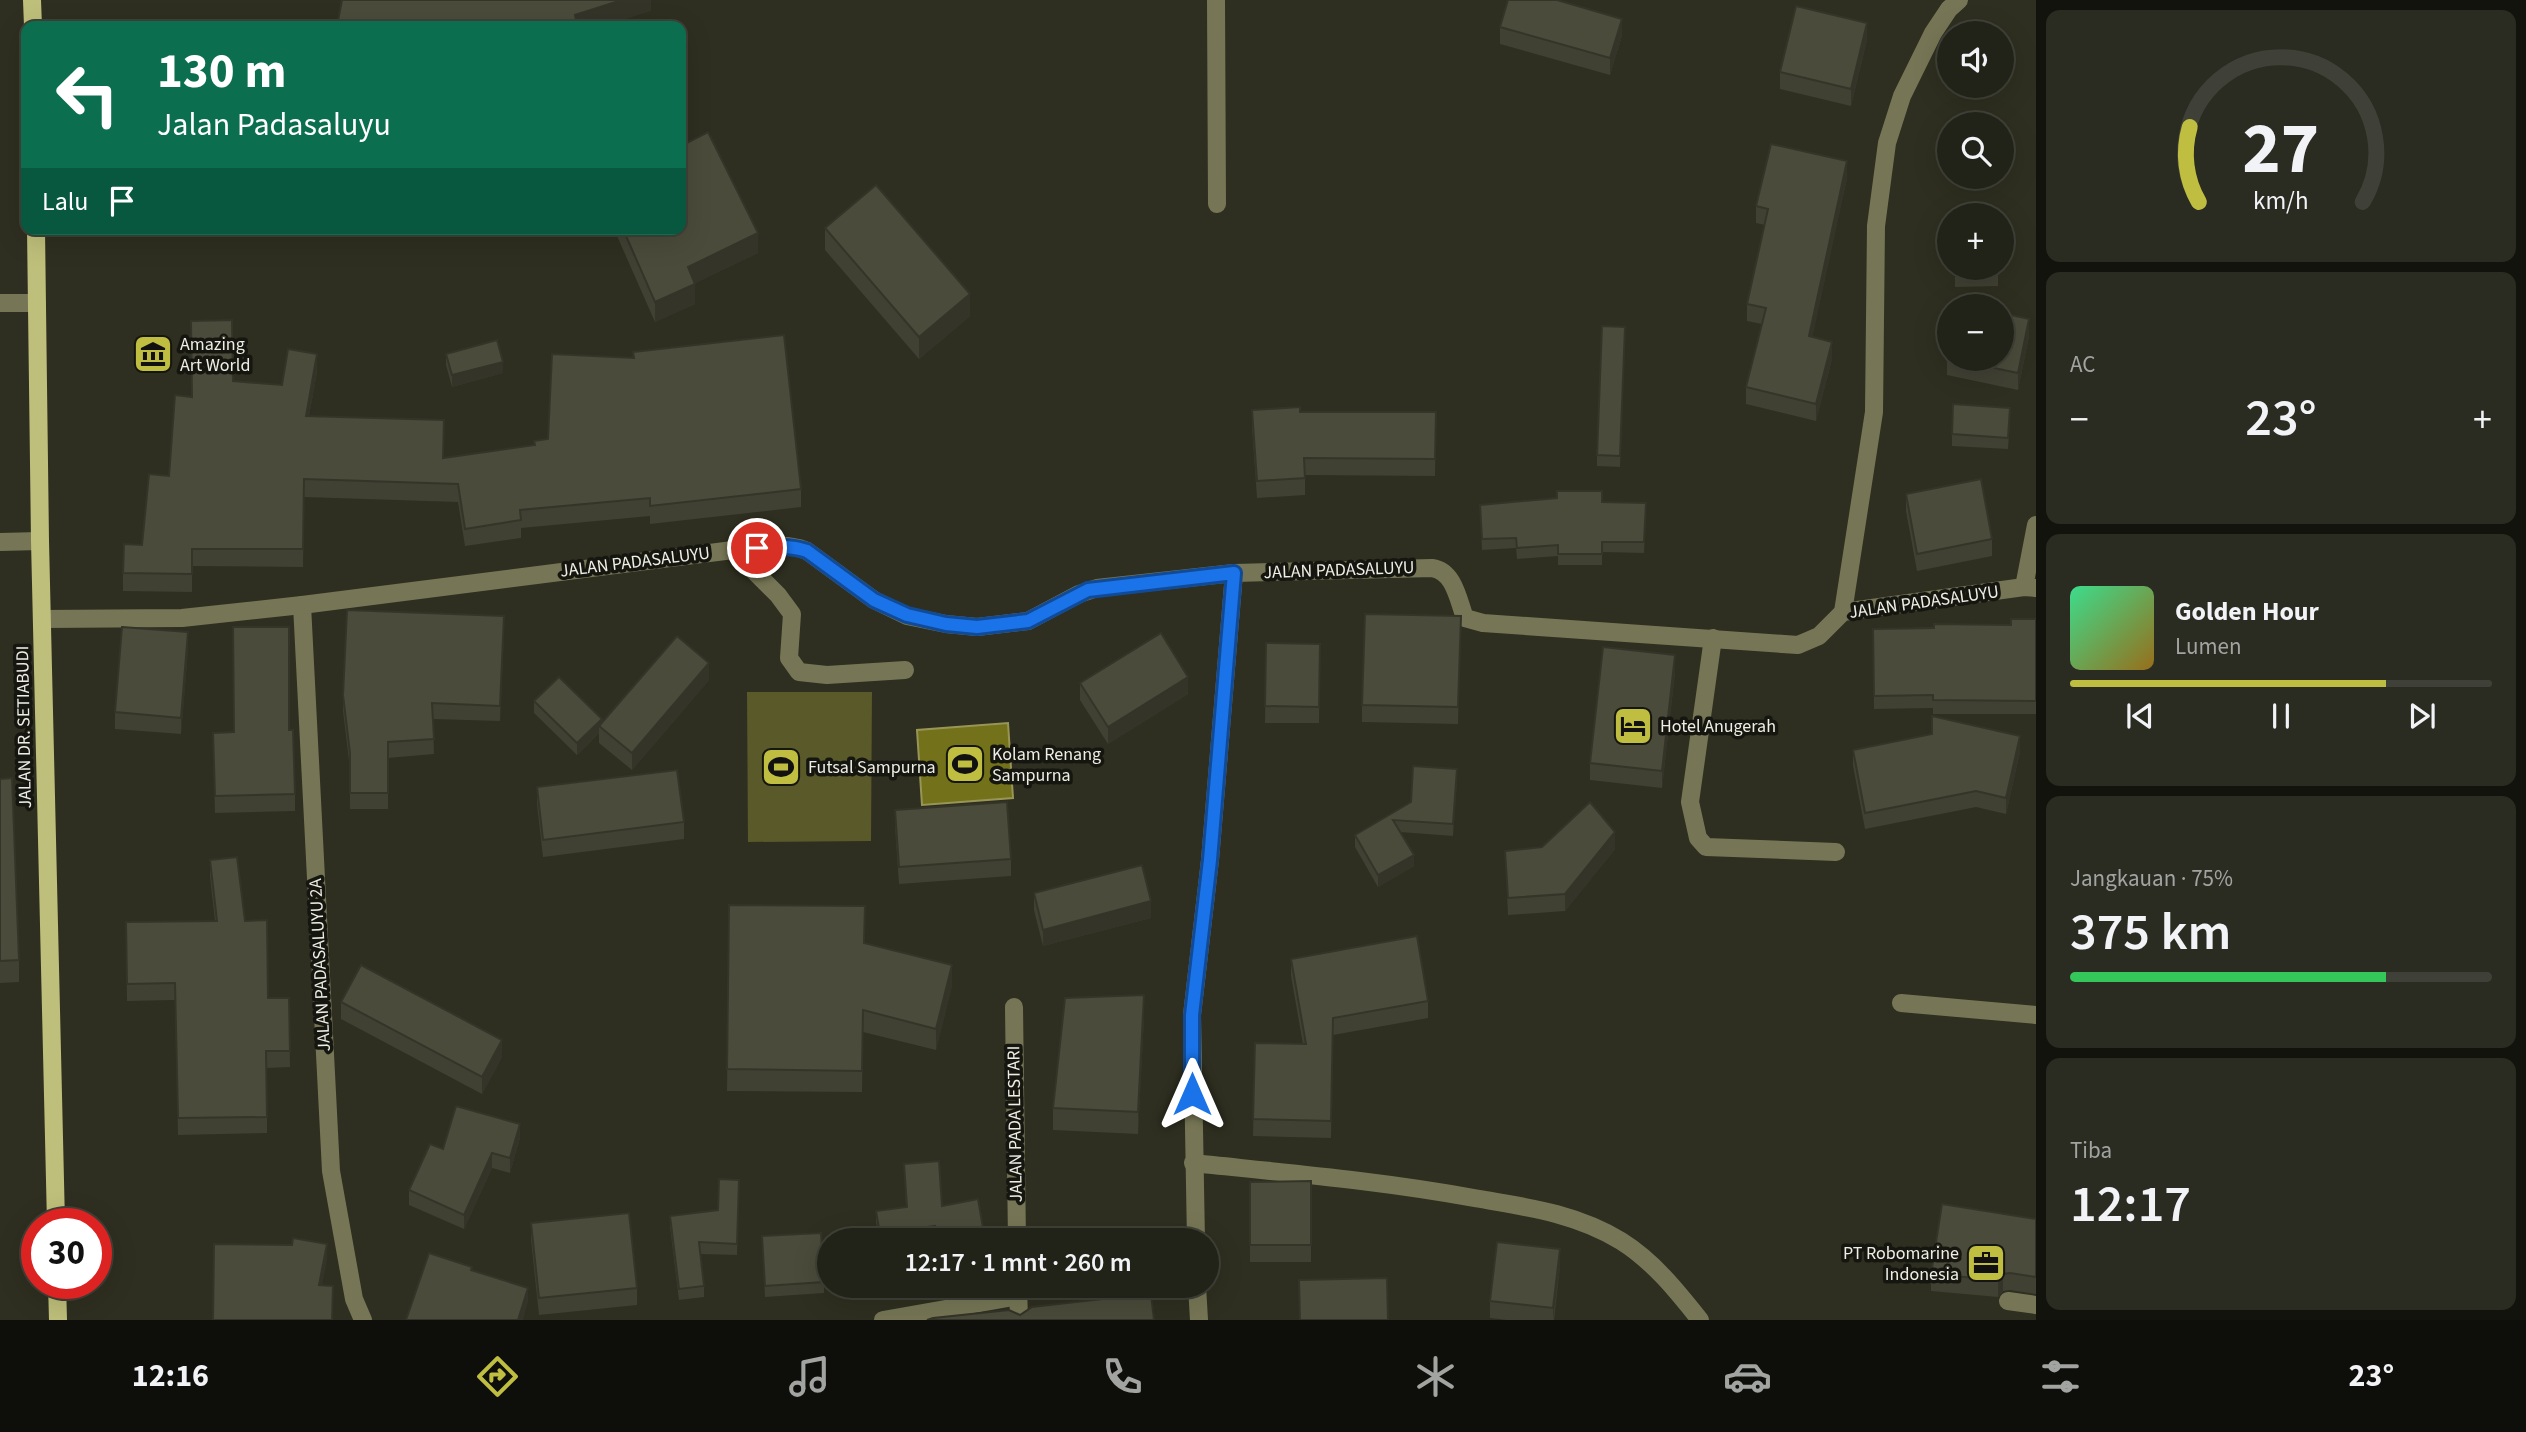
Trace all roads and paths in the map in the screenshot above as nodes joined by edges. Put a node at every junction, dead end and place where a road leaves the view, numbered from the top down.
1 (32, 0) edge
2 (1216, 0) edge
3 (1959, 0) edge
4 (33, 21) edge
5 (1217, 204) dead end
6 (36, 235) edge
7 (0, 303) edge
8 (37, 303) junction
9 (2036, 525) edge
10 (40, 541) junction
11 (0, 542) edge
12 (733, 550) junction
13 (1234, 573) junction
14 (2030, 588) edge
15 (302, 605) junction
16 (1843, 612) junction
17 (43, 619) junction
18 (1713, 638) junction
19 (905, 670) dead end
20 (1836, 852) dead end
21 (1901, 1003) dead end
22 (1014, 1007) dead end
23 (2036, 1015) edge
24 (1193, 1163) junction
25 (56, 1208) edge
26 (1017, 1228) edge
27 (1196, 1228) edge
28 (985, 1298) edge
29 (1018, 1298) edge
30 (1198, 1298) edge
31 (57, 1299) edge
32 (2008, 1301) dead end
33 (2036, 1305) edge
34 (58, 1320) edge
35 (363, 1320) edge
36 (883, 1320) edge
37 (1019, 1320) edge
38 (1199, 1320) edge
39 (1700, 1320) edge

1 - 4 main road
2 - 5 street
3 - 16 street
6 - 8 main road, JALAN DR. SETIABUDI
7 - 8 street
8 - 10 main road, JALAN DR. SETIABUDI
9 - 14 street
10 - 11 street
10 - 17 main road, JALAN DR. SETIABUDI
12 - 13 street, JALAN PADASALUYU
12 - 15 street, JALAN PADASALUYU
12 - 19 street
13 - 18 street, JALAN PADASALUYU
13 - 24 street
14 - 16 street, JALAN PADASALUYU
15 - 17 street, JALAN PADASALUYU
15 - 35 street, JALAN PADASALUYU 2A
16 - 18 street, JALAN PADASALUYU
17 - 25 main road, JALAN DR. SETIABUDI
18 - 20 street
21 - 23 street
22 - 26 street, JALAN PADA LESTARI
24 - 27 street
24 - 39 street
28 - 36 street
29 - 37 street
30 - 38 street
31 - 34 main road
32 - 33 street

